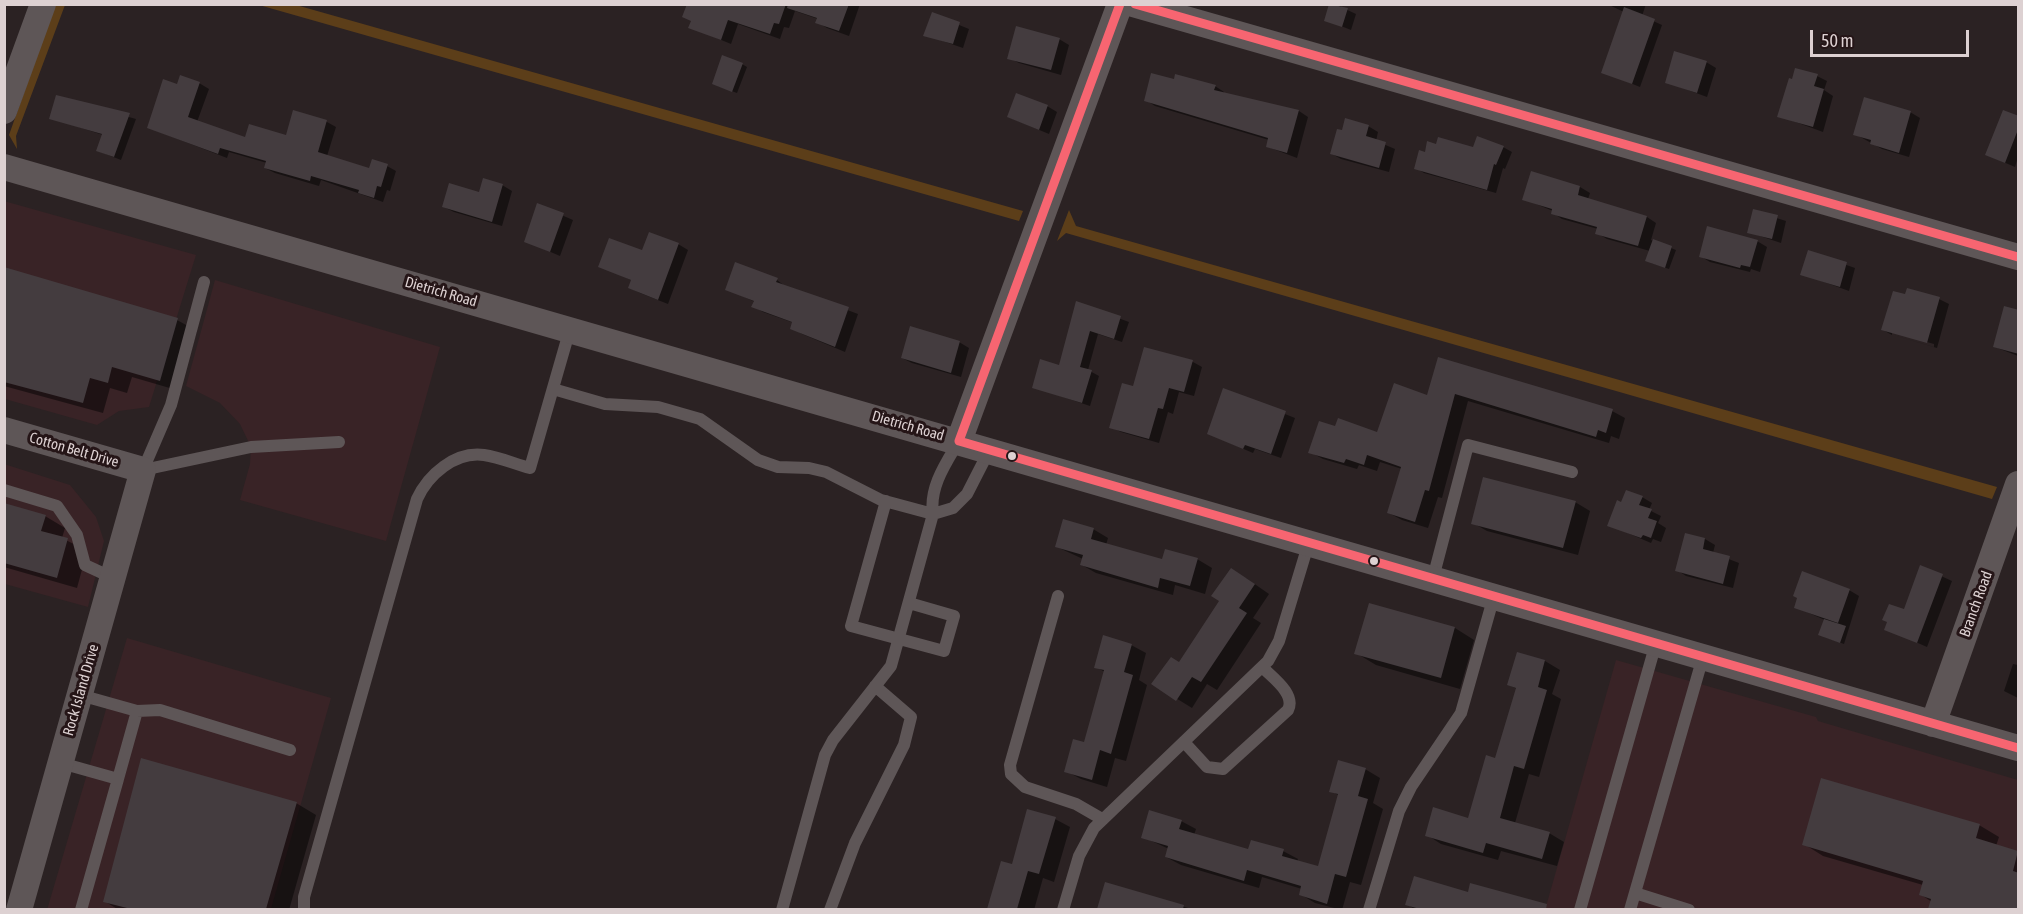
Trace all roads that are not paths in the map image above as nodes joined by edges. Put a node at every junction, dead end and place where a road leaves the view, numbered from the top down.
1 (43, 4) edge
2 (1120, 4) edge
3 (1133, 4) edge
4 (4, 111) edge
5 (4, 167) edge
6 (2019, 257) edge
7 (204, 282) dead end
8 (570, 329) junction
9 (553, 389) junction
10 (4, 430) edge
11 (959, 441) junction
12 (339, 442) dead end
13 (990, 449) junction
14 (143, 470) junction
15 (1572, 472) dead end
16 (2019, 484) edge
17 (4, 490) edge
18 (886, 501) junction
19 (933, 514) junction
20 (1310, 542) junction
21 (113, 578) junction
22 (1433, 578) junction
23 (1058, 596) dead end
24 (1494, 596) junction
25 (909, 603) junction
26 (899, 639) junction
27 (1656, 643) junction
28 (1703, 657) junction
29 (1262, 667) junction
30 (875, 686) junction
31 (80, 695) junction
32 (137, 711) junction
33 (1933, 724) junction
34 (1184, 742) junction
35 (2019, 748) edge
36 (290, 750) dead end
37 (61, 763) junction
38 (118, 779) junction
39 (1102, 819) junction
40 (1635, 893) junction
41 (19, 909) edge
42 (81, 909) edge
43 (304, 909) edge
44 (782, 909) edge
45 (830, 909) edge
46 (1063, 909) edge
47 (1369, 909) edge
48 (1580, 909) edge
49 (1630, 909) edge
50 (1689, 909) edge

1 - 4 street
2 - 11 street
3 - 6 street
5 - 8 street, Dietrich Road
7 - 14 lane
8 - 9 lane
8 - 11 street, Dietrich Road
9 - 18 lane
9 - 43 lane
10 - 14 street, Cotton Belt Drive
11 - 13 street, Dietrich Road
11 - 19 lane
12 - 14 lane
13 - 19 lane
13 - 20 street, Dietrich Road
14 - 21 street, Rock Island Drive
15 - 22 lane
16 - 33 street, Branch Road
17 - 21 lane
18 - 19 lane
18 - 26 lane
19 - 25 lane
20 - 22 street, Dietrich Road
20 - 29 lane
21 - 31 street, Rock Island Drive
22 - 24 street, Dietrich Road
23 - 39 lane
24 - 27 street, Dietrich Road
24 - 47 lane
25 - 26 lane
25 - 26 lane
26 - 30 lane
27 - 28 street, Dietrich Road
27 - 48 lane
28 - 33 street, Dietrich Road
28 - 40 lane
29 - 34 lane
29 - 34 lane
30 - 44 lane
30 - 45 lane
31 - 32 lane
31 - 37 street, Rock Island Drive
32 - 36 lane
32 - 38 lane
33 - 35 street, Dietrich Road
34 - 39 lane
37 - 38 lane
37 - 41 street, Rock Island Drive
38 - 42 lane
39 - 46 lane
40 - 49 lane
40 - 50 lane

